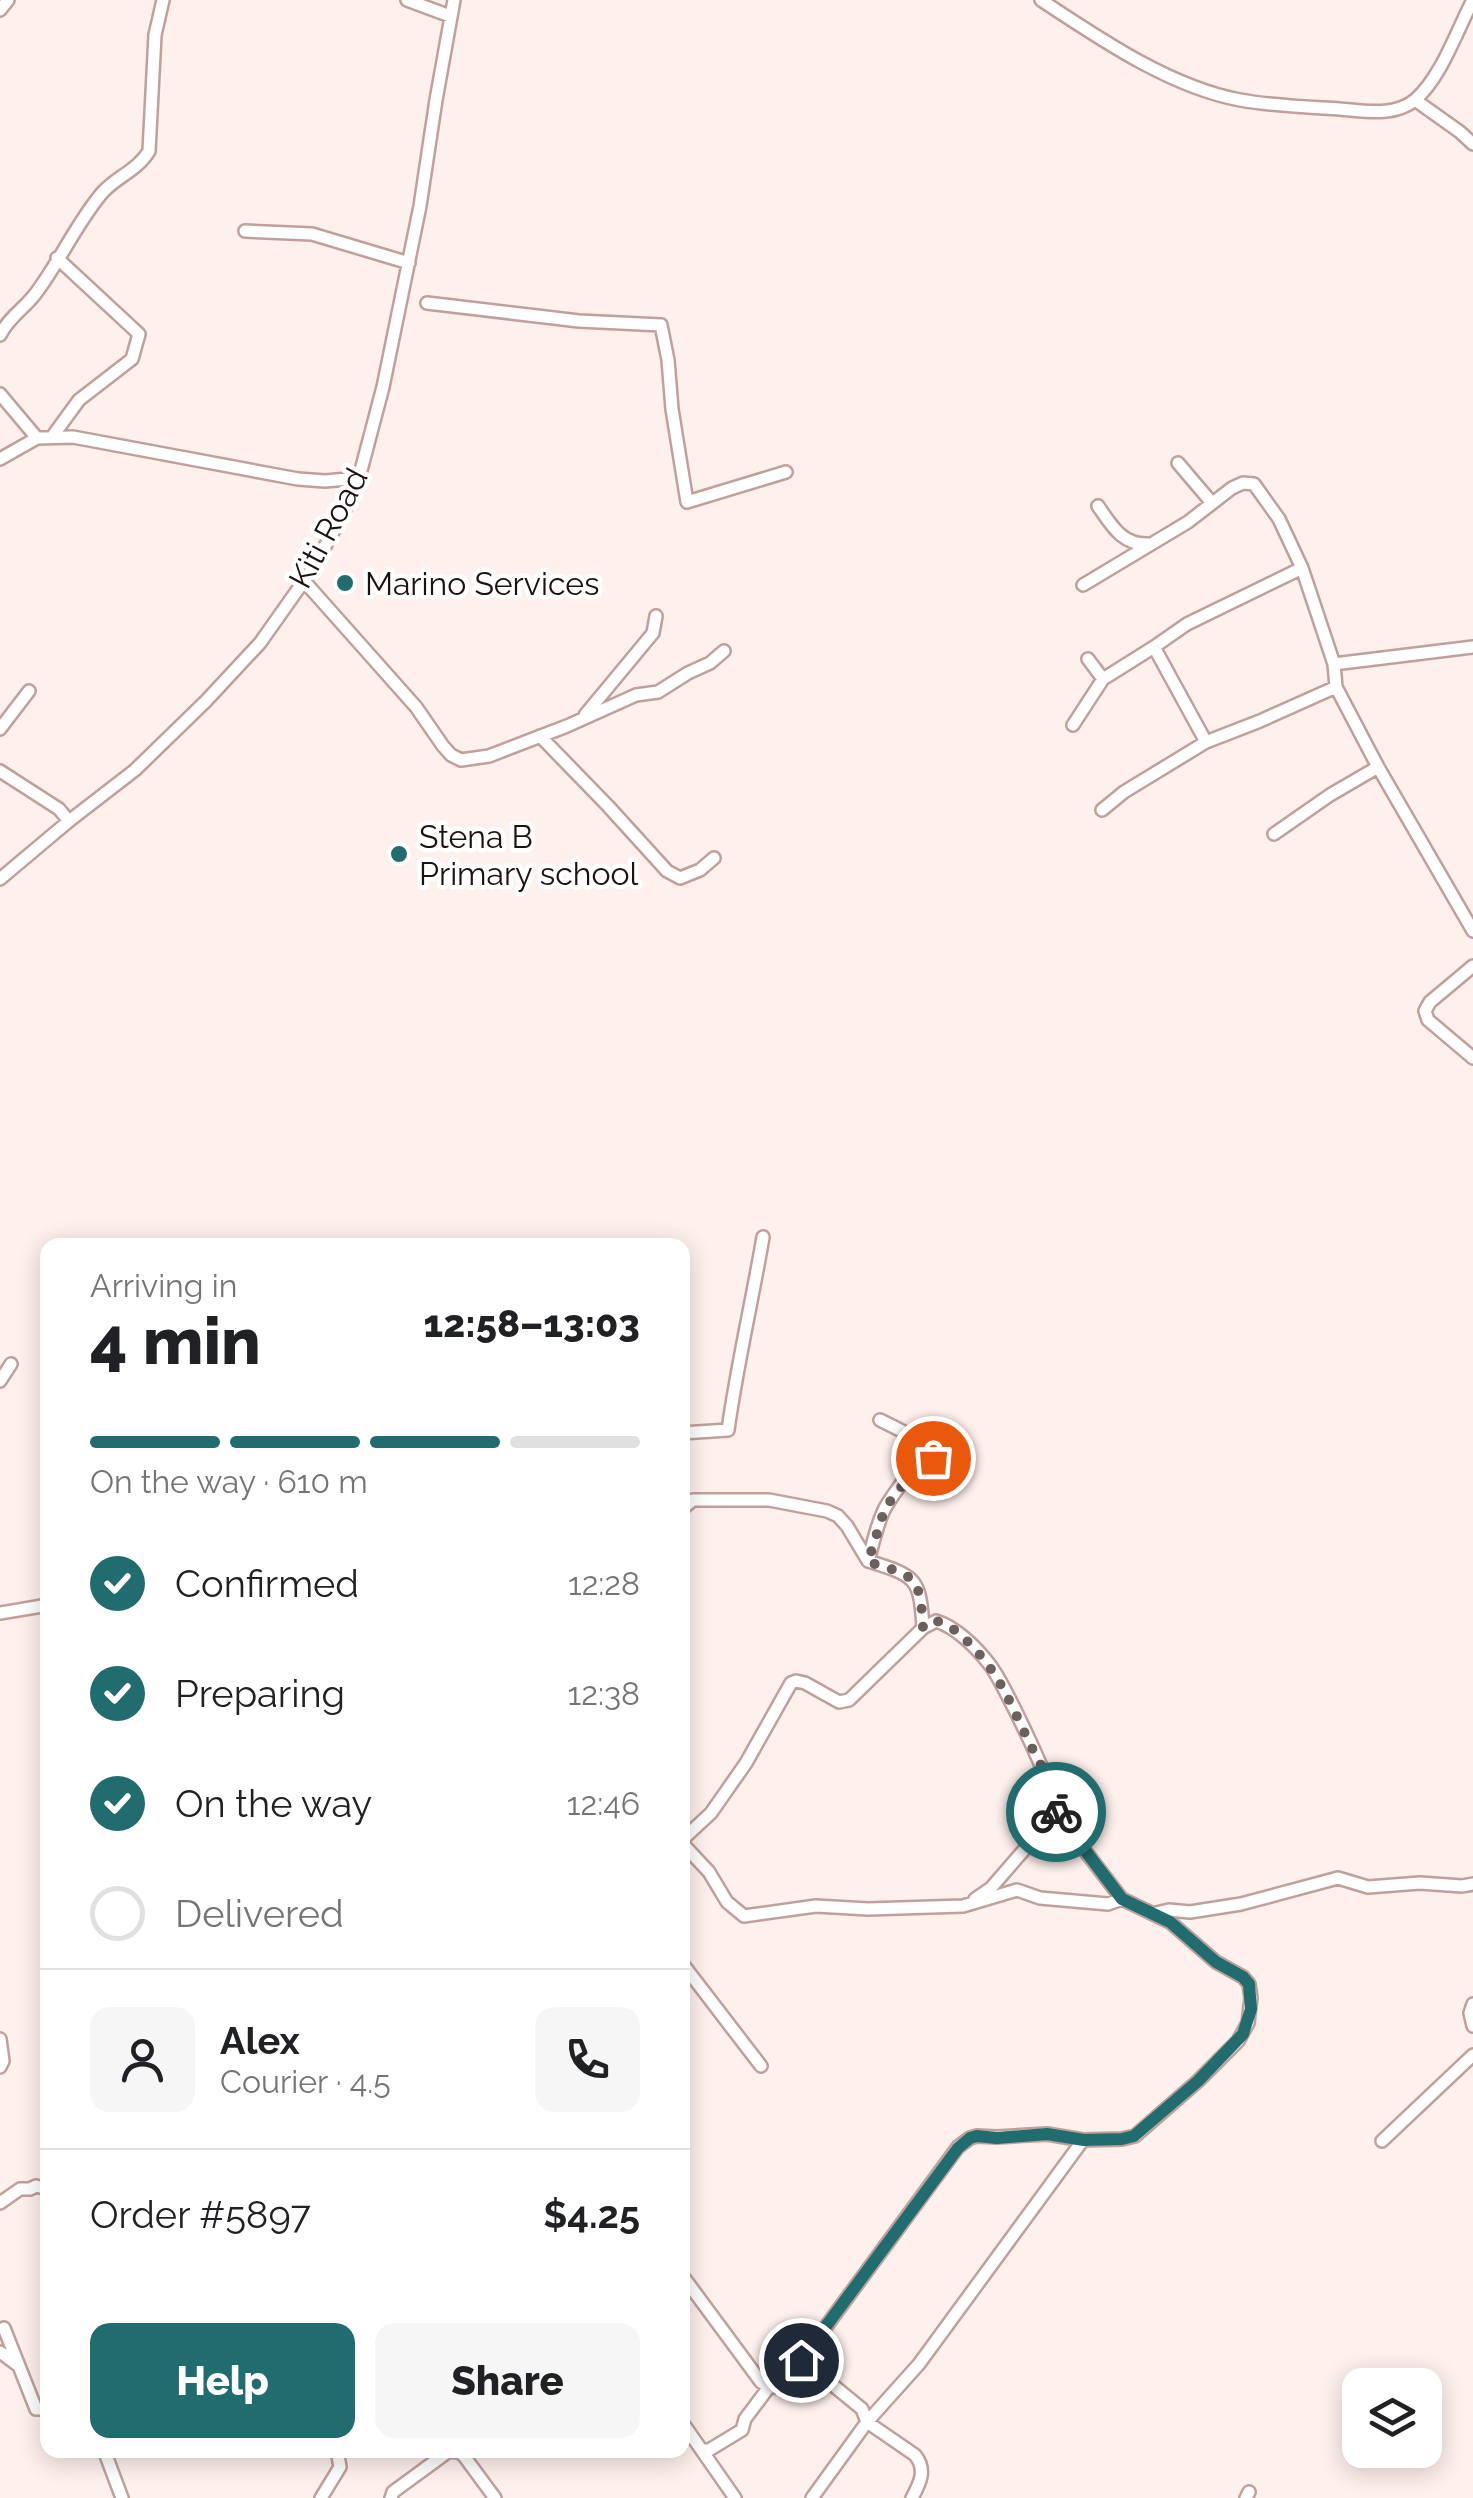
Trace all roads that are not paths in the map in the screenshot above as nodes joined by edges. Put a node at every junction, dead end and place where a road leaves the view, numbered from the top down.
1 (8, 0) edge
2 (163, 0) edge
3 (408, 0) edge
4 (454, 0) edge
5 (1042, 0) edge
6 (1473, 0) edge
7 (0, 10) edge
8 (450, 16) junction
9 (1415, 100) junction
10 (1473, 144) edge
11 (245, 231) dead end
12 (57, 258) junction
13 (409, 262) junction
14 (427, 303) dead end
15 (0, 334) edge
16 (0, 394) edge
17 (52, 437) junction
18 (38, 438) junction
19 (0, 459) edge
20 (1178, 463) dead end
21 (786, 472) dead end
22 (360, 478) junction
23 (1212, 504) junction
24 (1098, 506) dead end
25 (1148, 544) junction
26 (1302, 568) junction
27 (304, 580) junction
28 (1083, 585) dead end
29 (656, 616) dead end
30 (1473, 646) edge
31 (1154, 647) junction
32 (724, 651) dead end
33 (1088, 659) dead end
34 (1334, 664) junction
35 (1103, 679) junction
36 (1336, 687) junction
37 (28, 690) dead end
38 (582, 718) junction
39 (1074, 724) dead end
40 (0, 729) edge
41 (540, 736) junction
42 (1206, 742) junction
43 (1378, 767) junction
44 (0, 771) edge
45 (1102, 810) dead end
46 (69, 821) junction
47 (1274, 834) dead end
48 (714, 858) dead end
49 (0, 879) edge
50 (1473, 932) edge
51 (1473, 966) edge
52 (1473, 1058) edge
53 (763, 1237) dead end
54 (11, 1364) dead end
55 (0, 1381) edge
56 (880, 1420) dead end
57 (690, 1432) edge
58 (920, 1452) junction
59 (954, 1465) dead end
60 (690, 1502) edge
61 (868, 1562) junction
62 (40, 1606) edge
63 (0, 1613) edge
64 (923, 1628) junction
65 (1056, 1813) junction
66 (690, 1834) edge
67 (690, 1850) edge
68 (1473, 1884) edge
69 (1122, 1899) junction
70 (963, 1906) junction
71 (1156, 1913) junction
72 (690, 1973) edge
73 (1473, 2004) edge
74 (1473, 2026) edge
75 (0, 2039) edge
76 (1473, 2055) edge
77 (761, 2066) dead end
78 (0, 2067) edge
79 (1084, 2140) junction
80 (1382, 2141) dead end
81 (40, 2187) edge
82 (0, 2203) edge
83 (690, 2286) edge
84 (4, 2328) dead end
85 (1, 2355) edge
86 (801, 2360) junction
87 (20, 2366) junction
88 (769, 2387) junction
89 (40, 2409) edge
90 (867, 2422) junction
91 (690, 2433) edge
92 (703, 2450) junction
93 (107, 2458) edge
94 (338, 2458) edge
95 (438, 2458) edge
96 (465, 2458) edge
97 (122, 2498) edge
98 (321, 2498) edge
99 (391, 2498) edge
100 (495, 2498) edge
101 (735, 2498) edge
102 (812, 2498) edge
103 (912, 2498) edge

1 - 7 street
2 - 12 street
3 - 8 street
4 - 8 street, Kiti Road
5 - 9 street
6 - 9 street
8 - 13 street, Kiti Road
9 - 10 street
11 - 13 street
12 - 15 street
12 - 17 street
13 - 22 street, Kiti Road
14 - 21 street
16 - 18 street
17 - 18 street
17 - 22 street
18 - 19 street
20 - 23 street
22 - 27 street, Kiti Road
23 - 25 street
23 - 26 street
24 - 25 street
25 - 28 street
26 - 31 street
26 - 34 street
27 - 41 street
27 - 46 street, Kiti Road
29 - 38 street
30 - 34 street
31 - 35 street
31 - 42 street
32 - 38 street
33 - 35 street
34 - 36 street
35 - 39 street
36 - 42 street
36 - 43 street
37 - 40 street
38 - 41 street
41 - 48 street
42 - 45 street
43 - 47 street
43 - 50 street
44 - 46 street
46 - 49 street, Kiti Road
51 - 52 street
53 - 57 street
54 - 55 street
56 - 58 street
58 - 59 street
58 - 61 street
60 - 61 street
61 - 64 street
62 - 63 street
64 - 65 street
64 - 66 street
65 - 69 street
65 - 70 street
67 - 70 street
68 - 71 street
69 - 70 street
69 - 71 street
71 - 79 street
72 - 77 street
73 - 74 street
75 - 78 street
76 - 80 street
79 - 86 street
79 - 90 street
81 - 82 street
83 - 88 street
84 - 87 street
85 - 87 street
86 - 88 street
86 - 90 street
87 - 89 street
88 - 92 street
90 - 102 street
90 - 103 street
91 - 92 street
92 - 101 street
93 - 97 street
94 - 98 street
95 - 99 street
96 - 100 street

